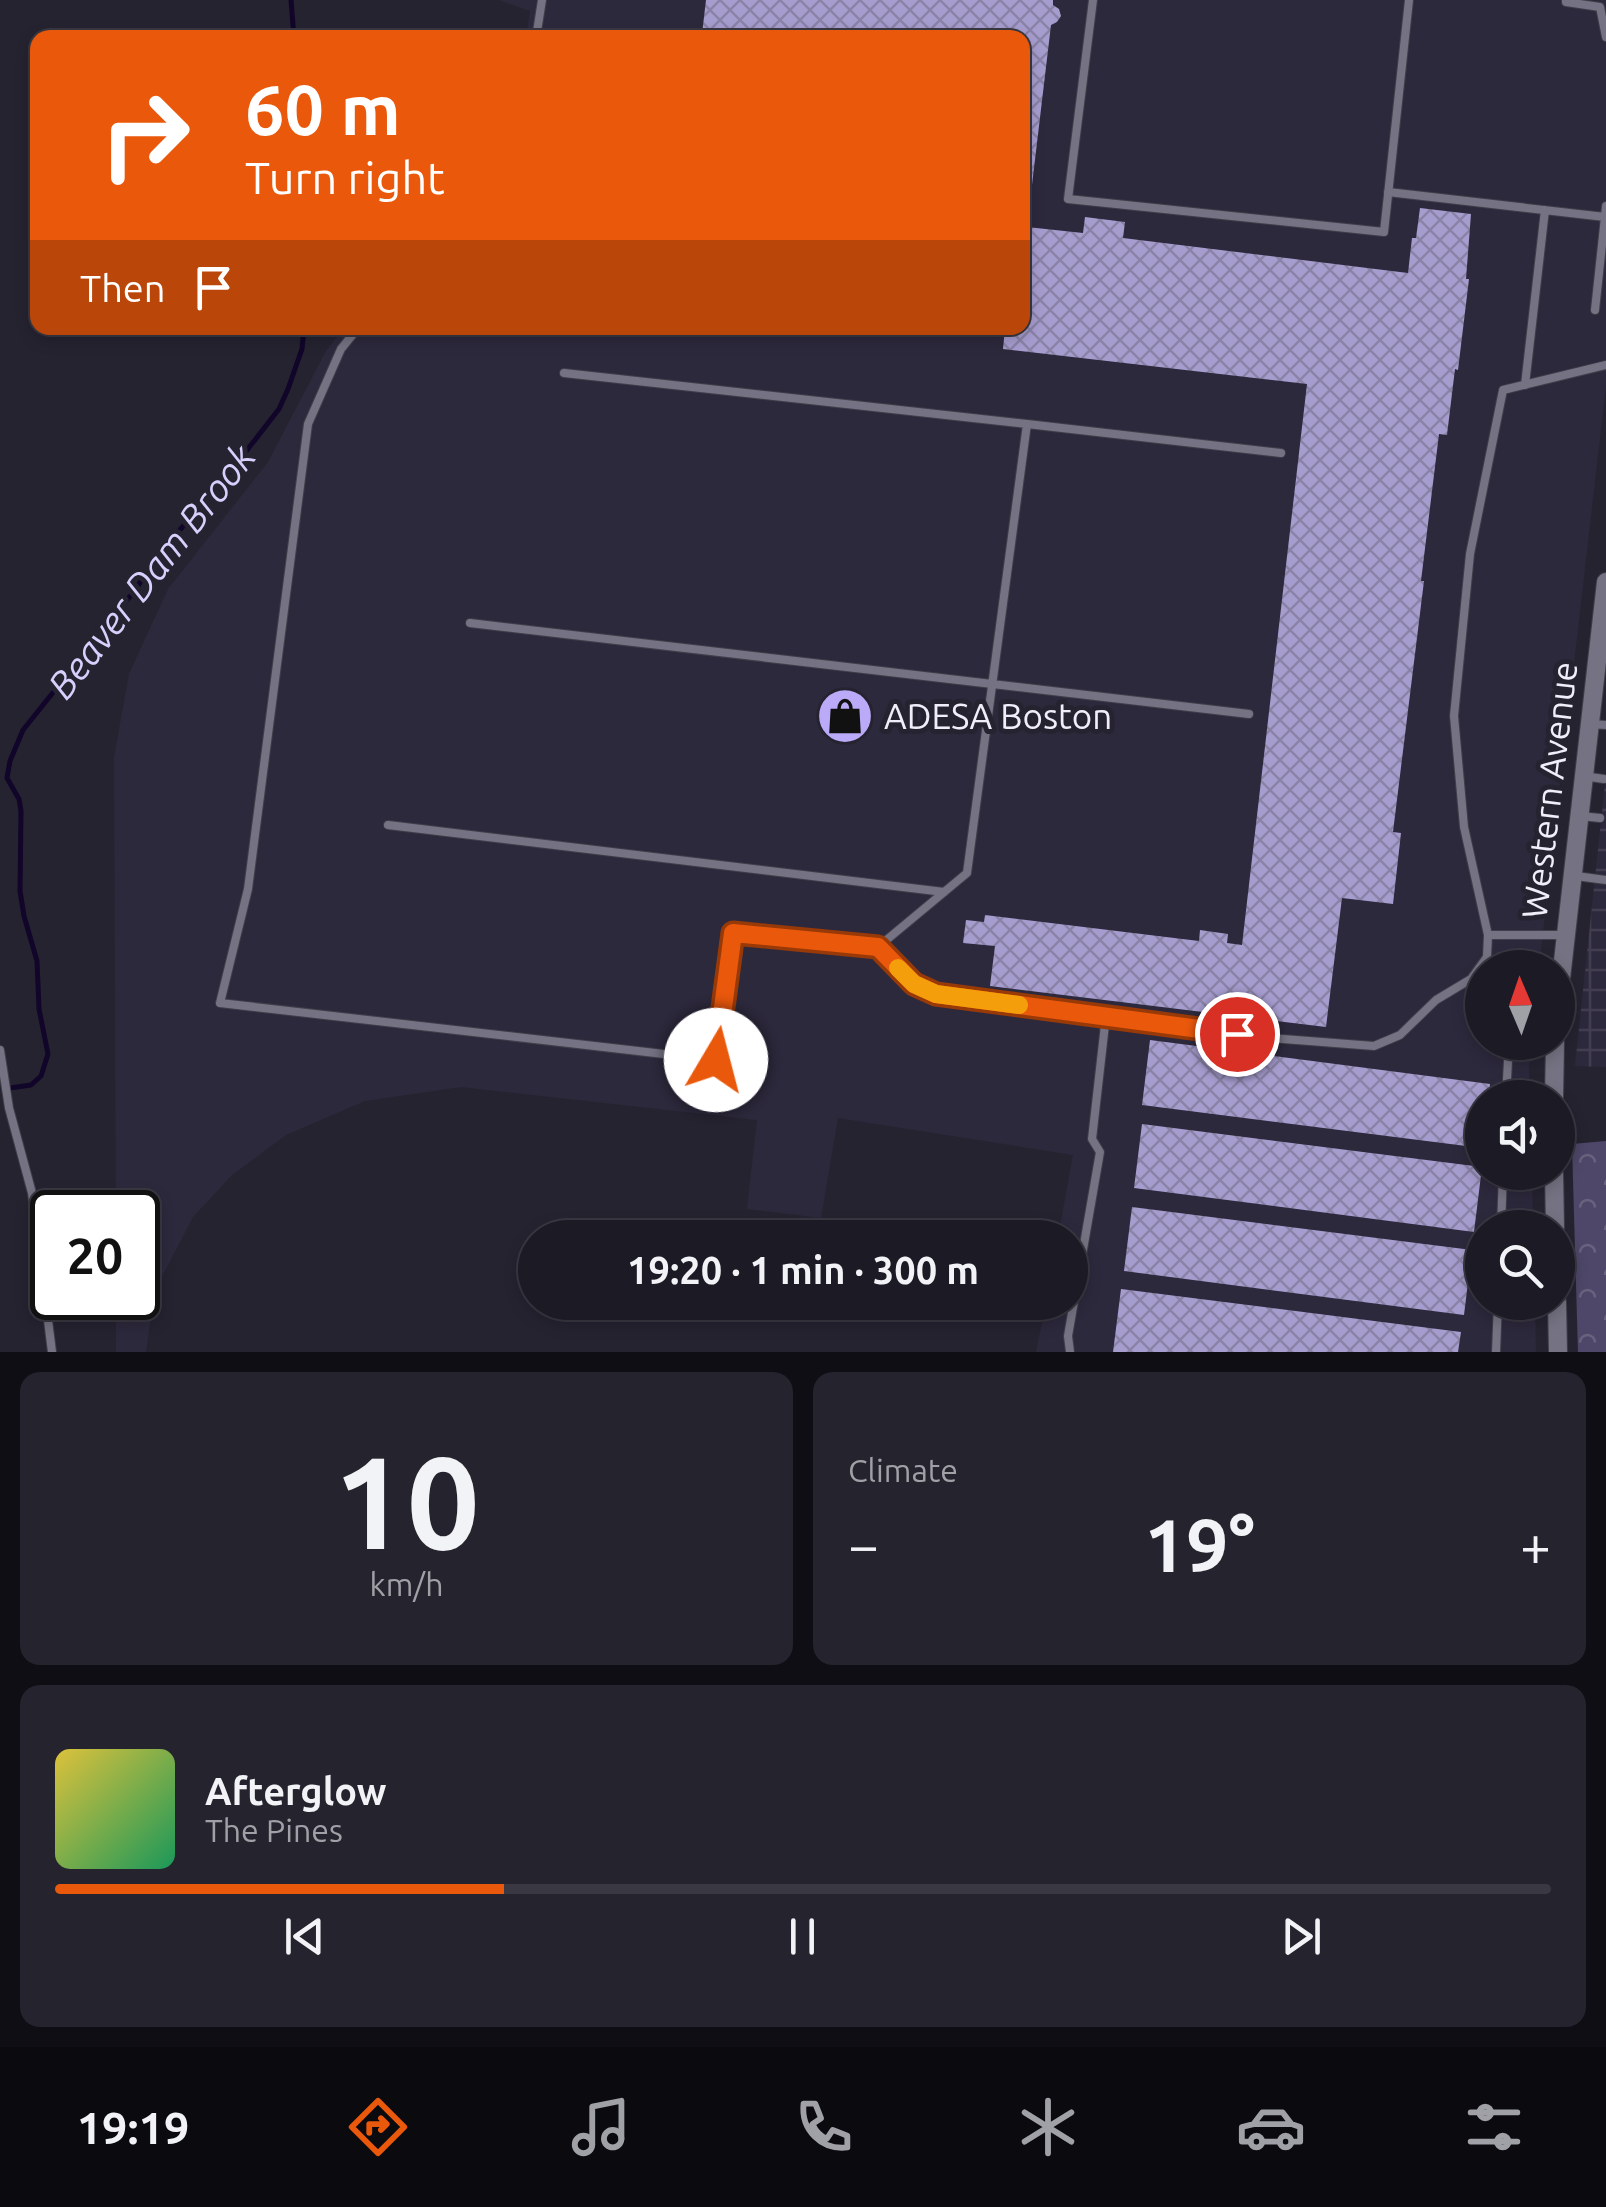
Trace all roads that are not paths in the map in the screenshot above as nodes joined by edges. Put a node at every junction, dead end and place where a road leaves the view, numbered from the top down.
1 (542, 0) edge
2 (1094, 0) edge
3 (1409, 0) edge
4 (1566, 0) edge
5 (537, 30) edge
6 (1606, 37) edge
7 (1388, 192) junction
8 (1606, 206) edge
9 (1545, 210) junction
10 (1605, 217) edge
11 (1594, 310) dead end
12 (352, 335) edge
13 (1606, 365) edge
14 (564, 374) dead end
15 (1524, 385) junction
16 (1027, 424) junction
17 (1280, 453) dead end
18 (1606, 582) edge
19 (470, 622) dead end
20 (992, 684) junction
21 (1249, 714) dead end
22 (1598, 724) edge
23 (1583, 776) junction
24 (1604, 779) edge
25 (1578, 816) junction
26 (1600, 818) dead end
27 (388, 825) dead end
28 (1571, 876) junction
29 (1606, 880) edge
30 (944, 892) junction
31 (1488, 935) junction
32 (1564, 935) junction
33 (878, 947) junction
34 (1487, 950) edge
35 (1563, 950) edge
36 (1465, 983) edge
37 (1106, 1016) junction
38 (0, 1050) edge
39 (1497, 1320) edge
40 (1557, 1320) edge
41 (52, 1352) edge
42 (1070, 1352) edge
43 (1496, 1352) edge
44 (1558, 1352) edge

1 - 5 lane
2 - 7 lane
3 - 7 lane
4 - 6 lane
7 - 9 lane
8 - 10 lane
9 - 10 lane
9 - 15 lane
10 - 11 lane
12 - 33 lane
13 - 15 lane
14 - 16 lane
15 - 31 lane
16 - 17 lane
16 - 20 lane
18 - 22 street, Western Avenue
19 - 20 lane
20 - 21 lane
20 - 30 lane
22 - 23 street, Western Avenue
23 - 24 lane
23 - 25 street, Western Avenue
25 - 26 lane
25 - 28 street, Western Avenue
27 - 30 lane
28 - 29 lane
28 - 32 street, Western Avenue
30 - 33 lane
31 - 32 lane
31 - 34 lane
32 - 35 street, Western Avenue
33 - 37 lane
36 - 37 lane
37 - 42 lane
38 - 41 lane
39 - 43 lane
40 - 44 street

